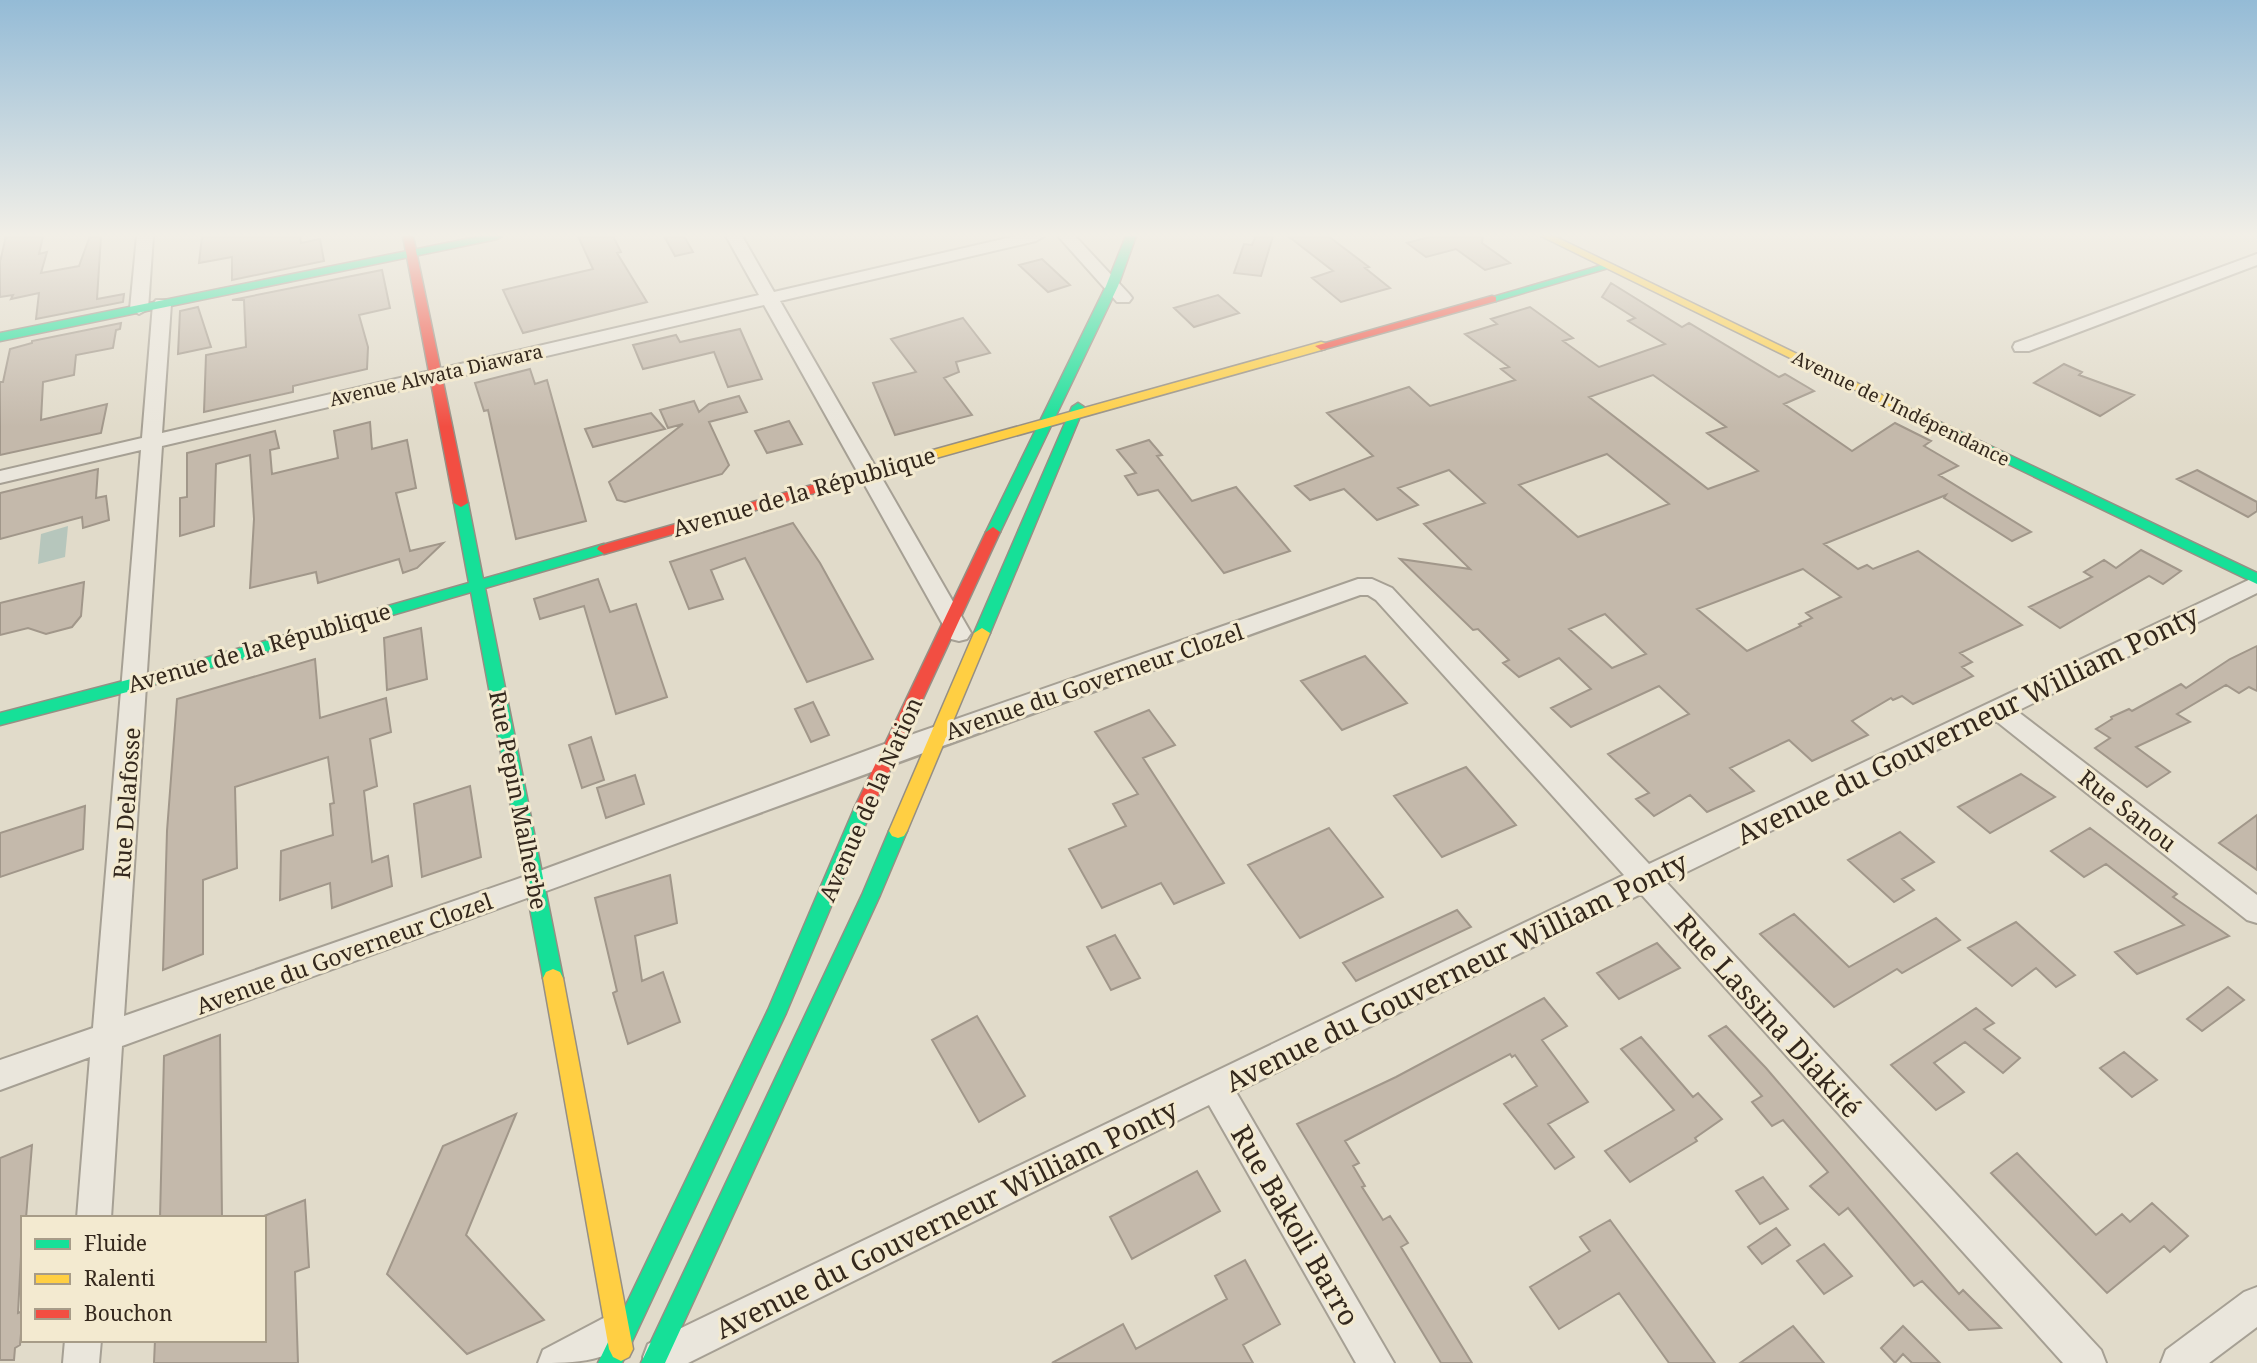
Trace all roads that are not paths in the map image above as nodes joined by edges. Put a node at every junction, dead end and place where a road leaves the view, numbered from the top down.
1 (150, 300) edge
2 (182, 300) edge
3 (420, 300) edge
4 (757, 300) edge
5 (769, 300) edge
6 (1117, 300) edge
7 (1489, 300) edge
8 (1679, 300) edge
9 (2149, 300) edge
10 (151, 306) junction
11 (0, 337) edge
12 (2022, 347) dead end
13 (435, 374) junction
14 (1086, 388) dead end
15 (1076, 414) junction
16 (1048, 421) junction
17 (150, 443) junction
18 (868, 473) junction
19 (0, 477) edge
20 (2257, 582) edge
21 (476, 584) junction
22 (1359, 587) joint
23 (952, 622) junction
24 (973, 659) junction
25 (135, 684) junction
26 (1998, 710) junction
27 (0, 719) edge
28 (940, 735) junction
29 (891, 752) junction
30 (1645, 880) junction
31 (536, 884) junction
32 (2257, 911) edge
33 (109, 1037) junction
34 (0, 1075) edge
35 (1214, 1086) junction
36 (94, 1216) edge
37 (2257, 1305) edge
38 (83, 1342) edge
39 (615, 1346) edge
40 (646, 1362) edge
41 (81, 1363) edge
42 (556, 1363) edge
43 (1377, 1363) edge
44 (2088, 1363) edge
45 (2179, 1363) edge

1 - 10 street, Rue Delafosse
2 - 10 main road
3 - 13 main road, Rue Pepin Malherbe
4 - 13 street, Avenue Alwata Diawara
5 - 18 street
6 - 16 main road, Avenue de la Nation
7 - 15 main road, Avenue de la République
8 - 20 main road, Avenue de l'Indépendance
9 - 12 street
10 - 11 main road
10 - 17 street, Rue Delafosse
13 - 17 street, Avenue Alwata Diawara
13 - 21 main road, Rue Pepin Malherbe
14 - 15 main road, Avenue de la Nation
15 - 16 main road, Avenue de la République
15 - 24 main road, Avenue de la Nation
16 - 18 main road, Avenue de la République
16 - 23 main road, Avenue de la Nation
17 - 19 street, Avenue Alwata Diawara
17 - 25 street, Rue Delafosse
18 - 21 main road, Avenue de la République
18 - 23 street
20 - 26 street, Avenue du Gouverneur William Ponty
21 - 25 main road, Avenue de la République
21 - 31 main road, Rue Pepin Malherbe
22 - 28 street, Avenue du Governeur Clozel
22 - 30 street, Rue Lassina Diakité
23 - 24 street
23 - 29 main road, Avenue de la Nation
24 - 28 main road, Avenue de la Nation
25 - 27 main road, Avenue de la République
25 - 33 street, Rue Delafosse
26 - 30 street, Avenue du Gouverneur William Ponty
26 - 32 street, Rue Sanou
28 - 29 street, Avenue du Governeur Clozel
28 - 40 main road, Avenue de la Nation
29 - 31 street, Avenue du Governeur Clozel
29 - 39 main road, Avenue de la Nation
30 - 35 street, Avenue du Gouverneur William Ponty
30 - 44 street, Rue Lassina Diakité
31 - 33 street, Avenue du Governeur Clozel
31 - 39 main road, Rue Pepin Malherbe
33 - 34 street, Avenue du Governeur Clozel
33 - 36 street, Rue Delafosse
35 - 40 street, Avenue du Gouverneur William Ponty
35 - 43 street, Rue Bakoli Barro
37 - 45 street
38 - 41 street
39 - 40 main road, Rue Pepin Malherbe
39 - 42 street

